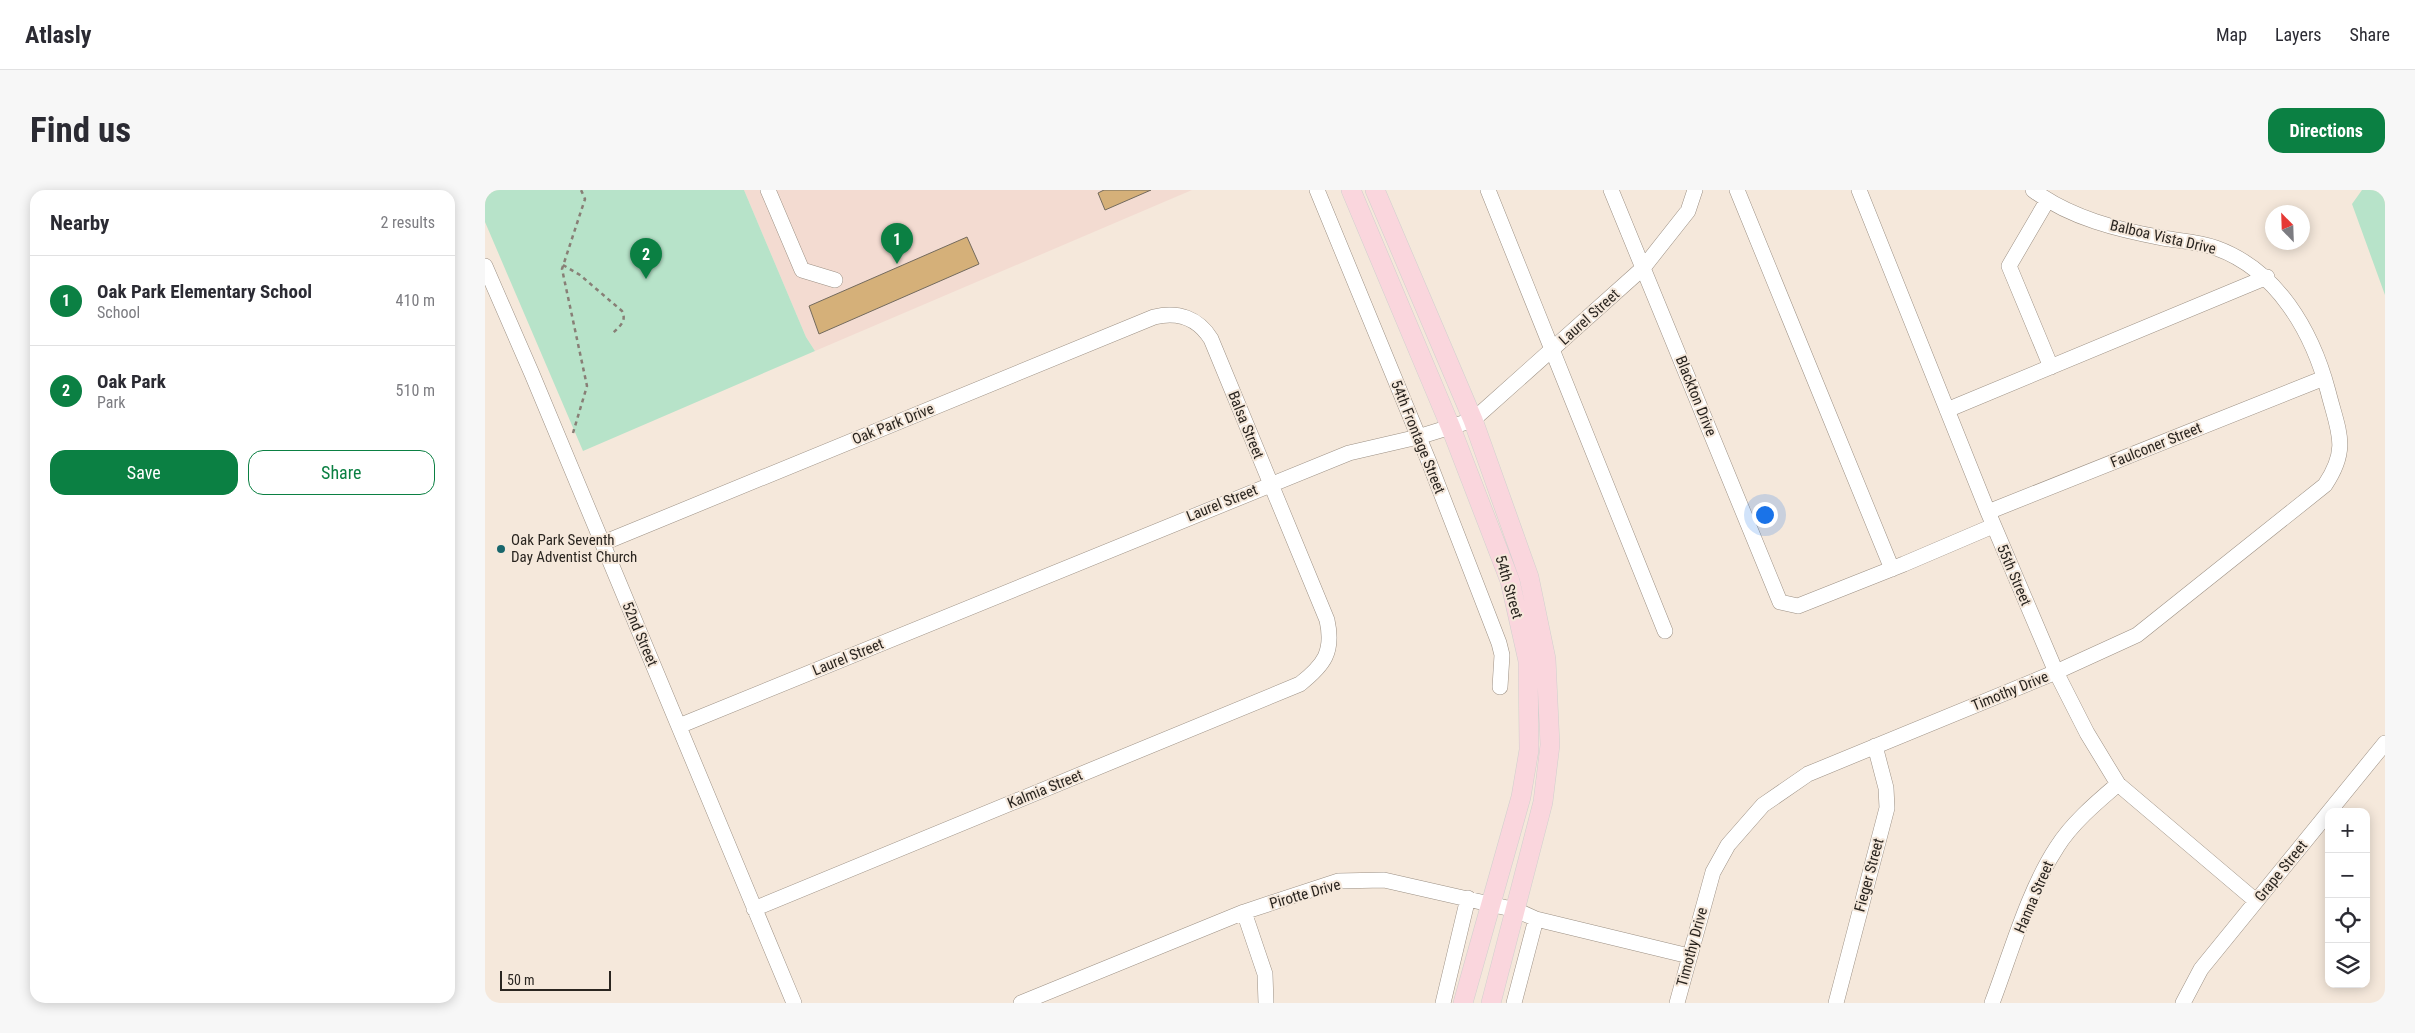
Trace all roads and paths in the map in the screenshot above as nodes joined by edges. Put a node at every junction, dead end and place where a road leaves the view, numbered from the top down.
1 (581, 190) edge
2 (768, 190) edge
3 (1317, 190) edge
4 (1351, 190) edge
5 (1375, 190) edge
6 (1488, 190) edge
7 (1611, 190) edge
8 (1695, 190) edge
9 (1737, 190) edge
10 (1859, 190) edge
11 (2033, 190) edge
12 (2047, 201) junction
13 (563, 265) junction
14 (485, 266) edge
15 (1643, 268) junction
16 (2267, 277) junction
17 (835, 280) dead end
18 (1185, 317) joint
19 (613, 333) dead end
20 (1553, 351) junction
21 (2051, 367) junction
22 (2324, 378) junction
23 (1947, 410) junction
24 (1473, 420) junction
25 (1451, 428) junction
26 (1418, 438) junction
27 (563, 447) junction
28 (1270, 483) junction
29 (1990, 519) junction
30 (603, 543) junction
31 (1892, 569) junction
32 (1780, 602) joint
33 (1665, 631) dead end
34 (1326, 656) joint
35 (2056, 672) junction
36 (1500, 687) dead end
37 (679, 726) junction
38 (2385, 743) edge
39 (1875, 746) junction
40 (2118, 784) junction
41 (1468, 898) junction
42 (2256, 900) junction
43 (1489, 904) junction
44 (754, 908) junction
45 (1516, 910) junction
46 (1244, 912) junction
47 (1536, 919) junction
48 (1689, 956) junction
49 (794, 1003) edge
50 (1021, 1003) edge
51 (1266, 1003) edge
52 (1443, 1003) edge
53 (1463, 1003) edge
54 (1491, 1003) edge
55 (1514, 1003) edge
56 (1677, 1003) edge
57 (1836, 1003) edge
58 (1992, 1003) edge
59 (2183, 1003) edge

1 - 13 path
2 - 17 street
3 - 26 street, 54th Frontage Street
4 - 25 main road, 54th Street
5 - 24 main road, 54th Street
6 - 20 street
7 - 15 street, Blackton Drive
8 - 15 street, Laurel Street
9 - 31 street
10 - 23 street, 55th Street
11 - 12 street, Balboa Vista Drive
12 - 16 street, Balboa Vista Drive
12 - 21 street
13 - 19 path
13 - 27 path
14 - 27 street, 52nd Street
15 - 20 street, Laurel Street
15 - 32 street, Blackton Drive
16 - 21 street
16 - 22 street, Balboa Vista Drive
18 - 28 street, Balsa Street
18 - 30 street, Oak Park Drive
20 - 24 street, Laurel Street
20 - 33 street
21 - 23 street
22 - 29 street, Faulconer Street
22 - 35 street, Timothy Drive
23 - 29 street, 55th Street
24 - 25 street, Laurel Street
24 - 45 main road, 54th Street
25 - 26 street, Laurel Street
25 - 43 main road, 54th Street
26 - 28 street, Laurel Street
26 - 36 street, 54th Frontage Street
27 - 30 street, 52nd Street
28 - 34 street, Balsa Street
28 - 37 street, Laurel Street
29 - 31 street, Faulconer Street
29 - 35 street, 55th Street
30 - 37 street, 52nd Street
31 - 32 street, Faulconer Street
34 - 44 street, Kalmia Street
35 - 39 street, Timothy Drive
35 - 40 street, 55th Street
37 - 44 street, 52nd Street
38 - 42 street, Grape Street
39 - 48 street, Timothy Drive
39 - 57 street, Fieger Street
40 - 42 street, 55th Street
40 - 58 street, Hanna Street
41 - 43 street, Pirotte Drive
41 - 46 street, Pirotte Drive
41 - 52 street
42 - 59 street, Grape Street
43 - 45 street, Pirotte Drive
43 - 53 main road, 54th Street
44 - 49 street, 52nd Street
45 - 47 street, Pirotte Drive
45 - 54 main road, 54th Street
46 - 50 street, Pirotte Drive
46 - 51 street
47 - 48 street, Pirotte Drive
47 - 55 street
48 - 56 street, Timothy Drive

